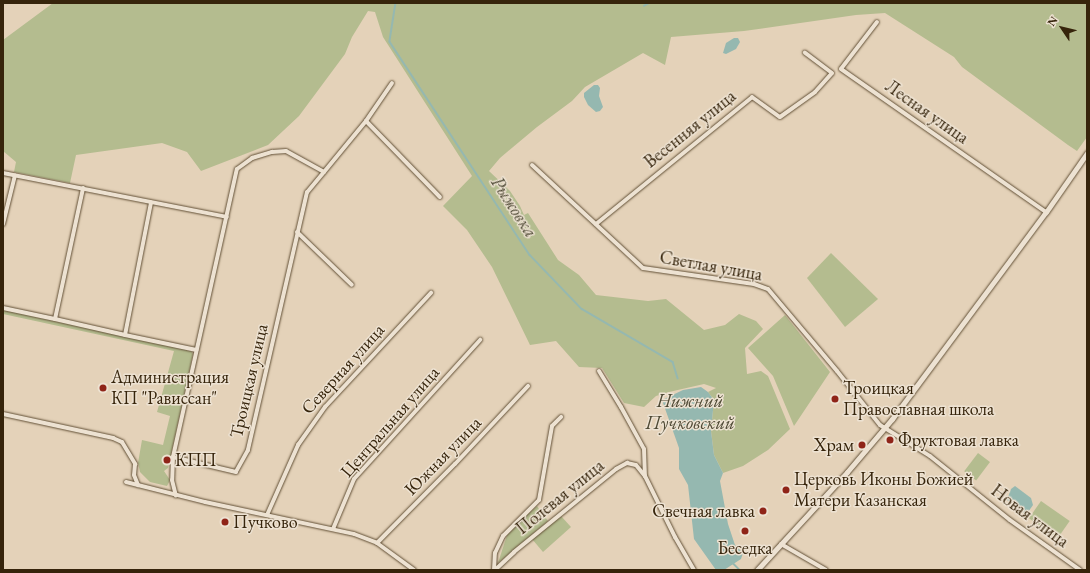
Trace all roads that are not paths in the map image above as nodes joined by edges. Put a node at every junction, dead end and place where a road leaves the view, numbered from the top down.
1 (877, 22) dead end
2 (805, 53) dead end
3 (392, 83) dead end
4 (366, 121) junction
5 (1087, 153) edge
6 (532, 165) dead end
7 (324, 172) junction
8 (3, 173) edge
9 (14, 175) junction
10 (83, 188) junction
11 (440, 197) dead end
12 (151, 203) junction
13 (1046, 212) junction
14 (227, 217) junction
15 (3, 224) edge
16 (596, 224) junction
17 (297, 232) junction
18 (352, 285) dead end
19 (431, 293) dead end
20 (3, 308) edge
21 (55, 319) junction
22 (125, 335) junction
23 (480, 340) dead end
24 (196, 350) junction
25 (599, 371) dead end
26 (528, 386) dead end
27 (3, 414) edge
28 (561, 417) dead end
29 (884, 429) junction
30 (173, 457) junction
31 (645, 476) junction
32 (126, 482) dead end
33 (138, 485) junction
34 (176, 496) junction
35 (268, 515) junction
36 (333, 529) junction
37 (377, 543) junction
38 (782, 544) junction
39 (414, 570) edge
40 (495, 570) edge
41 (694, 570) edge
42 (757, 570) edge
43 (826, 570) edge
44 (1080, 570) edge

1 - 13 street, Лесная улица
2 - 16 street, Весенняя улица
3 - 4 street, Троицкая улица
4 - 7 street, Троицкая улица
4 - 11 street
5 - 13 street
6 - 16 street, Светлая улица
7 - 14 street
7 - 17 street, Троицкая улица
8 - 9 street
9 - 10 street
9 - 15 street
10 - 12 street
10 - 21 street
12 - 14 street
12 - 22 street
13 - 29 street
14 - 24 street
16 - 29 street, Светлая улица
17 - 18 street
17 - 30 street, Троицкая улица
19 - 35 street, Северная улица
20 - 21 street
21 - 22 street
22 - 24 street
23 - 36 street, Центральная улица
24 - 30 street
25 - 31 street
26 - 37 street, Южная улица
27 - 33 street
28 - 40 street
29 - 38 street
29 - 44 street, Новая улица
30 - 34 street
31 - 40 street, Полевая улица
31 - 41 street
32 - 33 street
33 - 34 street
34 - 35 street
35 - 36 street
36 - 37 street
37 - 39 street
38 - 42 street
38 - 43 street

